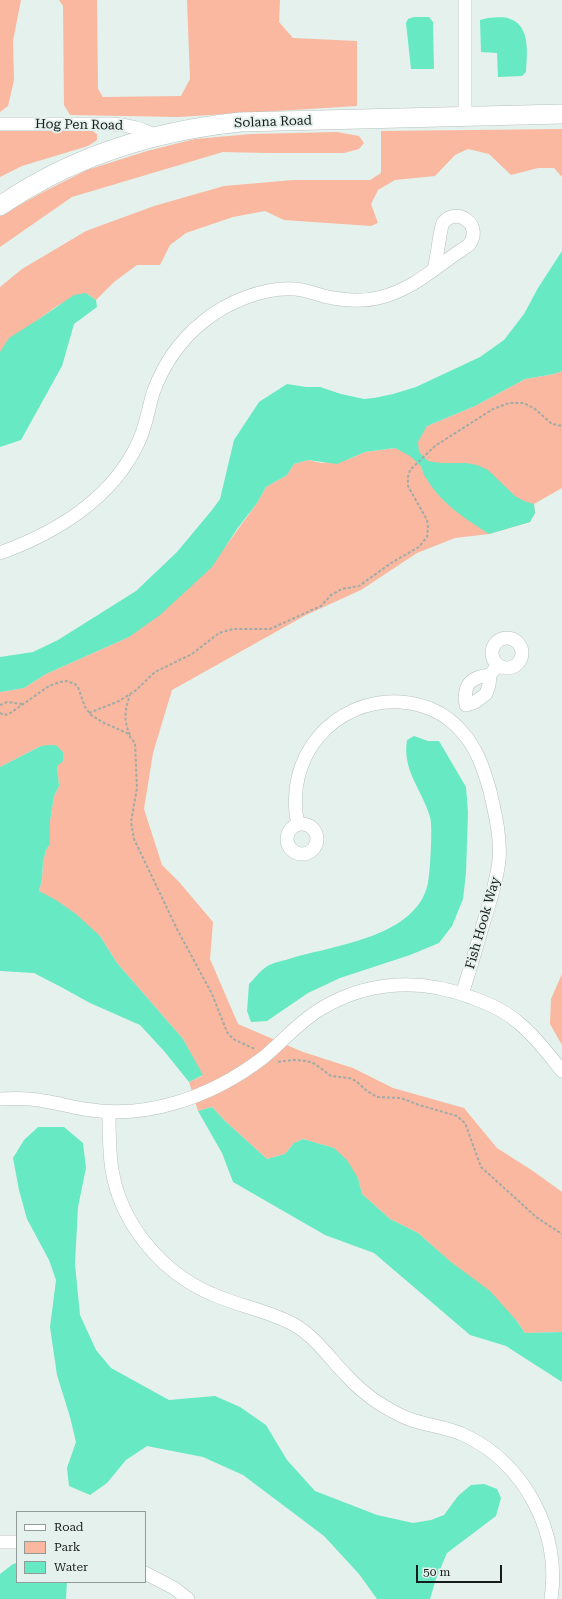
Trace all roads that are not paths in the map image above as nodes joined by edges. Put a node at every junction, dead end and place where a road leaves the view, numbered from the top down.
1 (466, 0) edge
2 (562, 114) edge
3 (465, 116) junction
4 (0, 124) edge
5 (156, 136) junction
6 (0, 206) edge
7 (434, 269) dead end
8 (0, 553) edge
9 (466, 705) junction
10 (453, 722) junction
11 (298, 824) dead end
12 (462, 994) junction
13 (562, 1071) edge
14 (0, 1099) edge
15 (109, 1112) junction
16 (0, 1542) edge
17 (16, 1542) edge
18 (146, 1574) edge
19 (188, 1599) edge
20 (551, 1599) edge

1 - 3 street
2 - 3 street, Solana Road
3 - 5 street, Solana Road
4 - 5 street, Hog Pen Road
5 - 6 street, Solana Road
7 - 8 street
9 - 9 street
9 - 10 street
10 - 11 street, Fish Hook Way
10 - 12 street, Fish Hook Way
12 - 13 street
12 - 15 street
14 - 15 street
15 - 20 street
16 - 17 street
18 - 19 street

